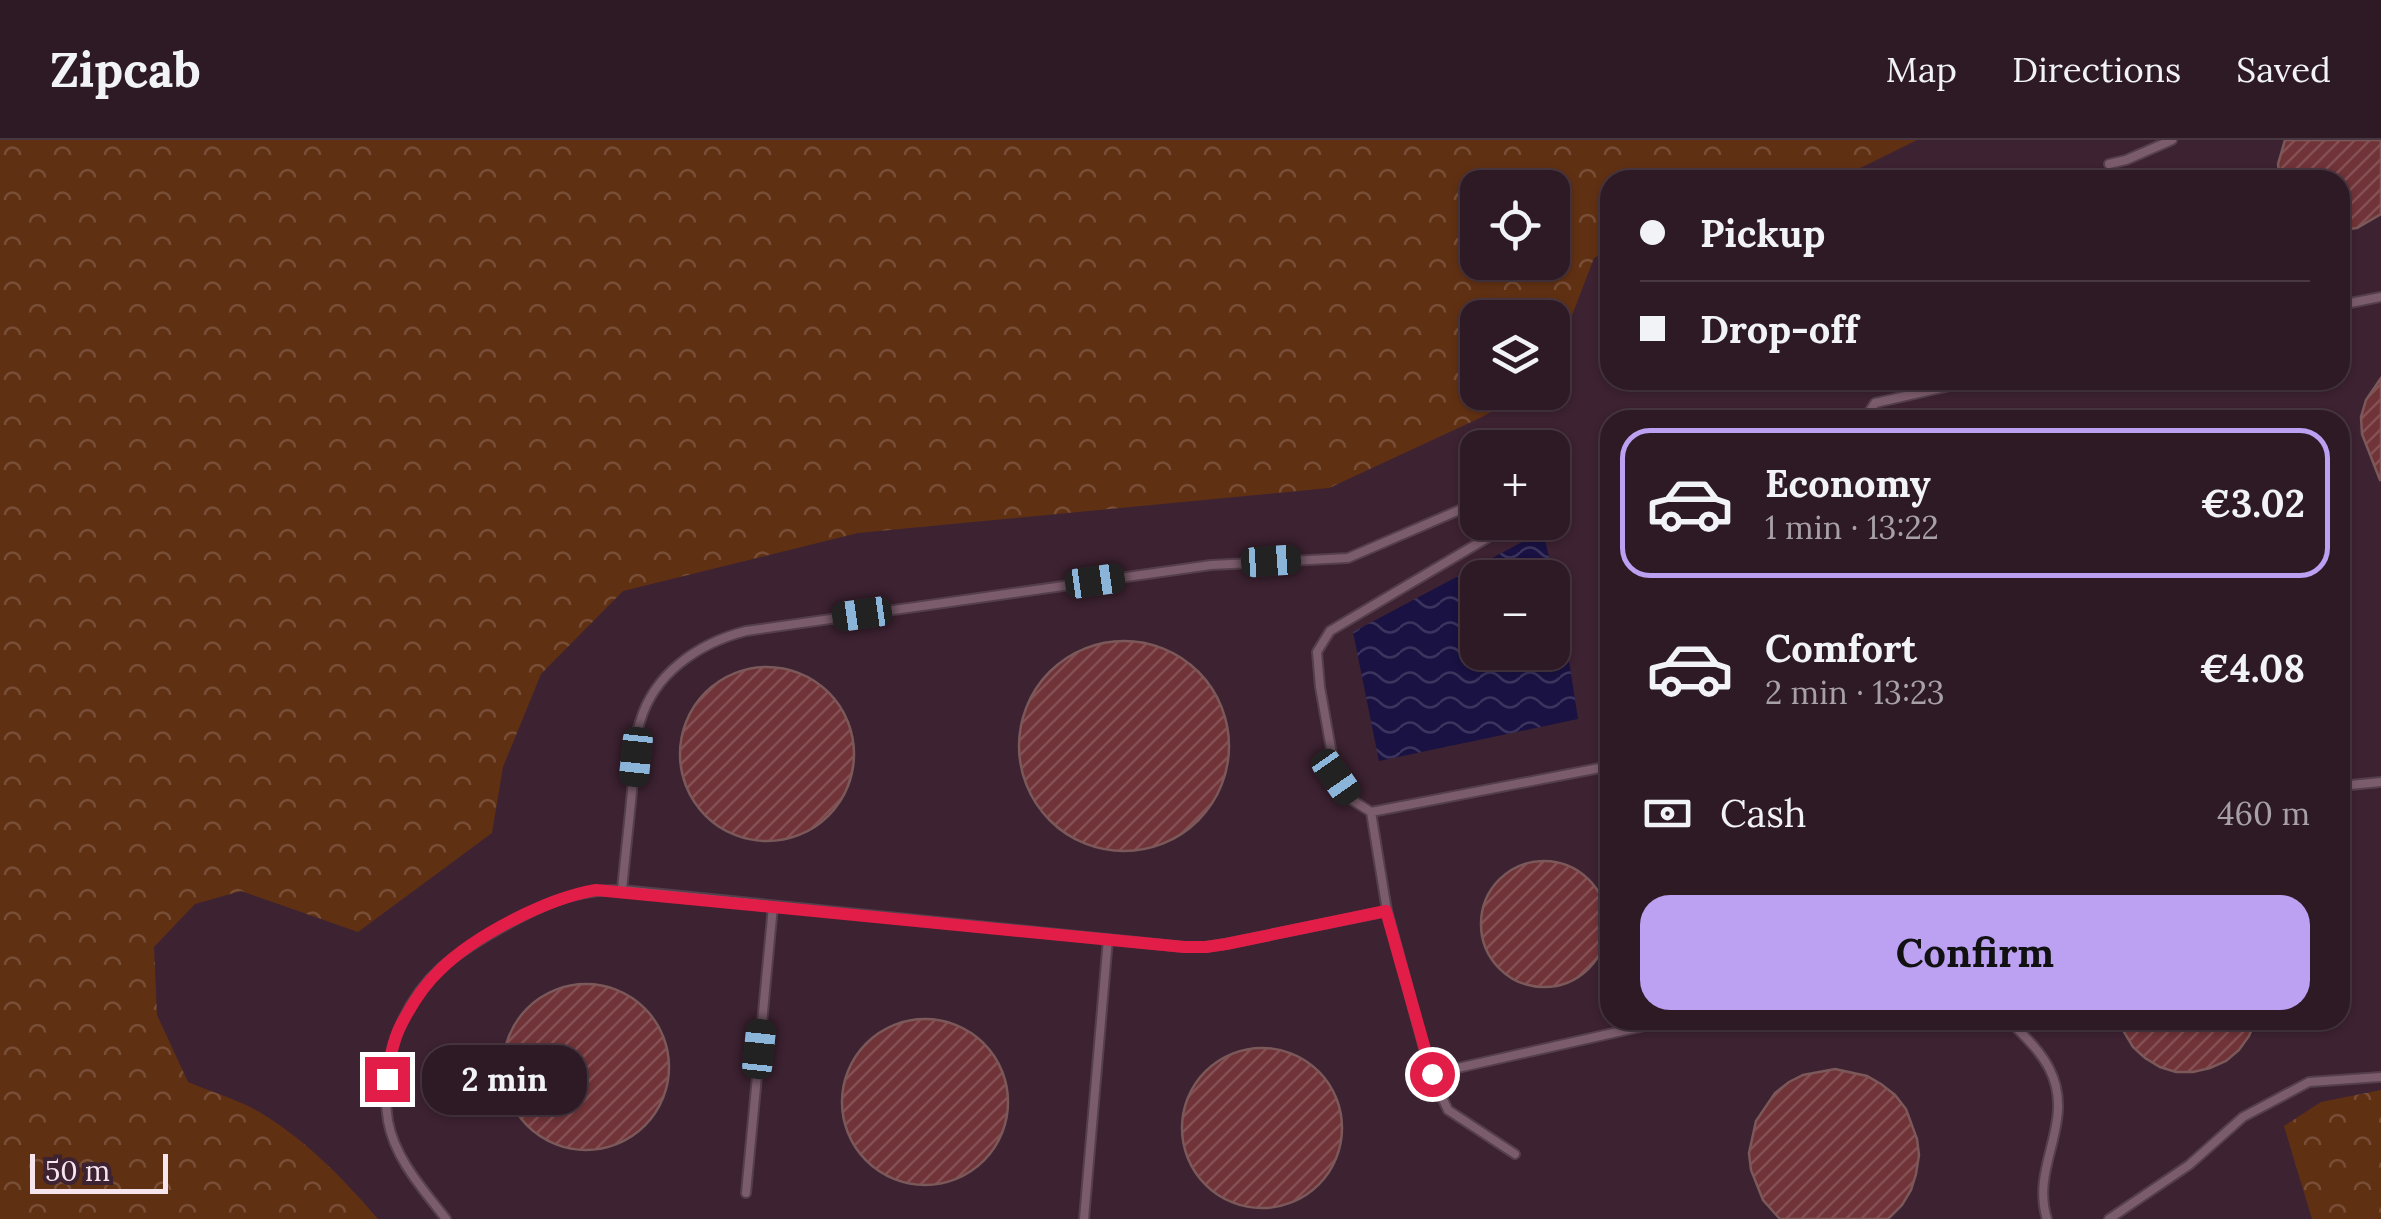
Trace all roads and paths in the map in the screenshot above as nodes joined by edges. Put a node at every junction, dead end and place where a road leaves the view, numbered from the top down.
1 (2172, 140) edge
2 (2109, 164) dead end
3 (2381, 297) edge
4 (2350, 303) edge
5 (1932, 390) edge
6 (1870, 410) edge
7 (1460, 510) edge
8 (1484, 540) edge
9 (1600, 768) edge
10 (2381, 782) edge
11 (2350, 785) edge
12 (1371, 812) junction
13 (622, 890) junction
14 (773, 906) junction
15 (1386, 911) junction
16 (1108, 939) junction
17 (1627, 1030) edge
18 (2018, 1030) edge
19 (1432, 1074) junction
20 (2381, 1078) edge
21 (1516, 1154) dead end
22 (746, 1193) dead end
23 (446, 1219) edge
24 (1084, 1219) edge
25 (2047, 1219) edge
26 (2109, 1219) edge

1 - 2 lane
3 - 4 lane
5 - 6 lane
7 - 13 lane
8 - 12 lane
9 - 12 lane
10 - 11 lane
12 - 15 lane
13 - 14 lane
13 - 23 lane
14 - 16 lane
14 - 22 lane
15 - 16 lane
15 - 19 lane
16 - 24 lane
17 - 19 lane
18 - 25 lane
19 - 21 lane
20 - 26 lane

